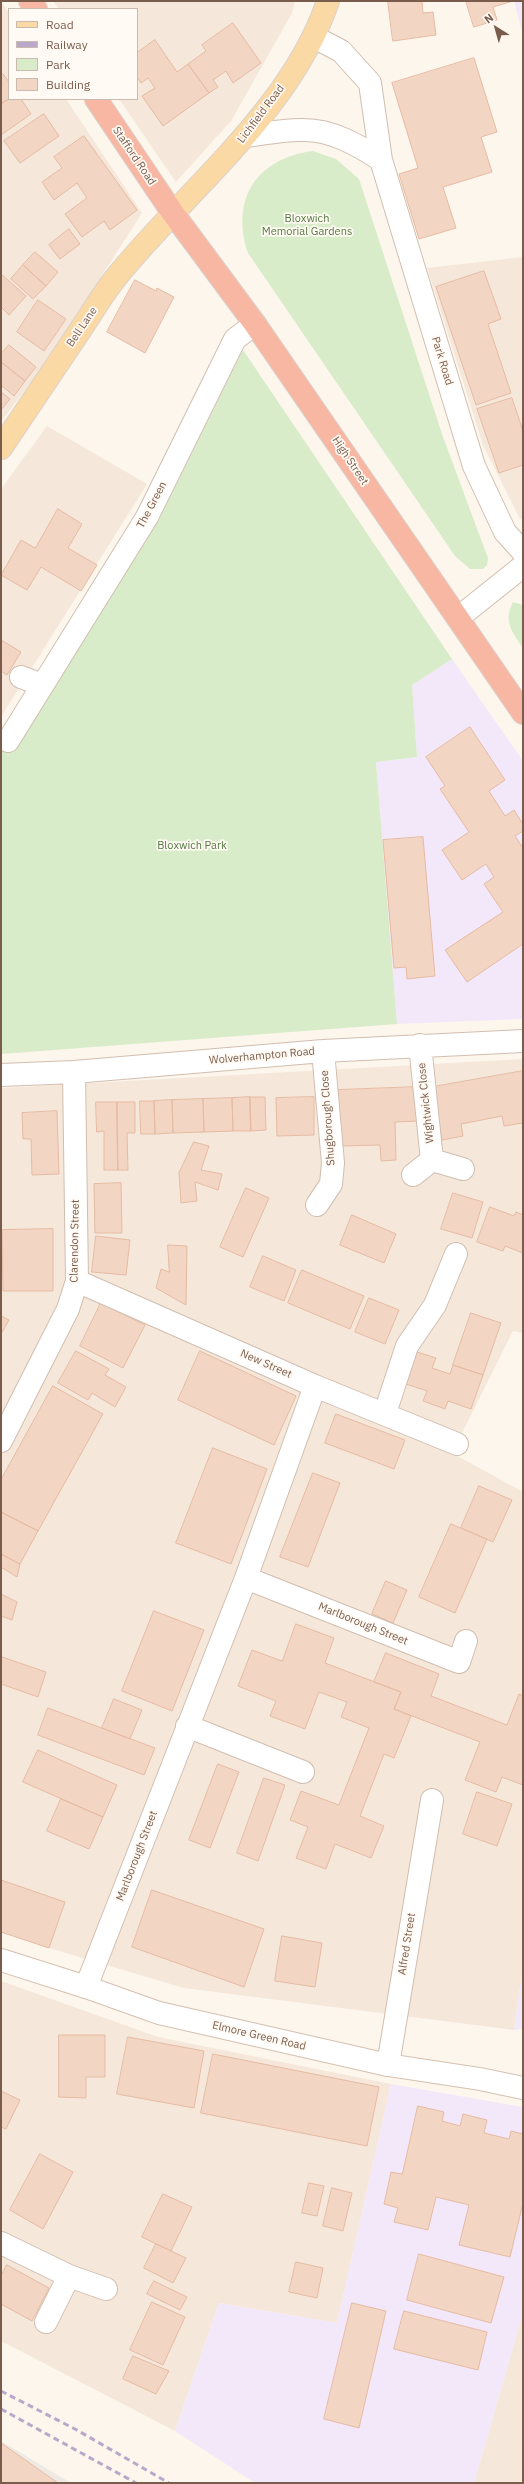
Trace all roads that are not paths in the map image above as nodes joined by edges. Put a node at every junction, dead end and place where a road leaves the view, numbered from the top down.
1 (328, 1) edge
2 (314, 37) junction
3 (97, 100) edge
4 (245, 136) junction
5 (381, 160) junction
6 (172, 212) junction
7 (255, 324) junction
8 (1, 448) edge
9 (523, 552) edge
10 (523, 566) edge
11 (458, 618) junction
12 (21, 676) dead end
13 (42, 685) junction
14 (523, 713) edge
15 (8, 741) dead end
16 (523, 1041) edge
17 (420, 1045) junction
18 (323, 1051) junction
19 (74, 1072) junction
20 (1, 1075) edge
21 (432, 1160) junction
22 (463, 1169) dead end
23 (413, 1175) dead end
24 (317, 1205) dead end
25 (456, 1254) dead end
26 (77, 1281) junction
27 (315, 1386) junction
28 (385, 1413) junction
29 (1, 1442) edge
30 (457, 1444) dead end
31 (246, 1578) junction
32 (466, 1641) dead end
33 (187, 1726) junction
34 (303, 1772) dead end
35 (432, 1800) dead end
36 (1, 1960) edge
37 (86, 1986) junction
38 (388, 2065) junction
39 (523, 2088) edge
40 (1, 2243) edge
41 (69, 2276) junction
42 (106, 2289) dead end
43 (46, 2322) dead end

1 - 2 main road, Lichfield Road
2 - 4 main road, Lichfield Road
2 - 5 street, Park Road
3 - 6 highway, Stafford Road
4 - 5 street
4 - 6 main road, Lichfield Road
5 - 9 street, Park Road
6 - 7 highway, High Street
6 - 8 main road, Bell Lane
7 - 11 highway, High Street
7 - 13 street, The Green
10 - 11 street
11 - 14 highway, High Street
12 - 13 street
13 - 15 street, The Green
16 - 17 street, Wolverhampton Road
17 - 18 street, Wolverhampton Road
17 - 21 street, Wightwick Close
18 - 19 street, Wolverhampton Road
18 - 24 street, Shugborough Close
19 - 20 street, Wolverhampton Road
19 - 26 street, Clarendon Street
21 - 22 street
21 - 23 street
25 - 28 street
26 - 27 street, New Street
26 - 29 street, Clarendon Street
27 - 28 street, New Street
27 - 31 street, Marlborough Street
28 - 30 street, New Street
31 - 32 street, Marlborough Street
31 - 33 street, Marlborough Street
33 - 34 street
33 - 37 street, Marlborough Street
35 - 38 street, Alfred Street
36 - 37 street, Elmore Green Road
37 - 38 street, Elmore Green Road
38 - 39 street, Elmore Green Road
40 - 41 street
41 - 42 street
41 - 43 street

